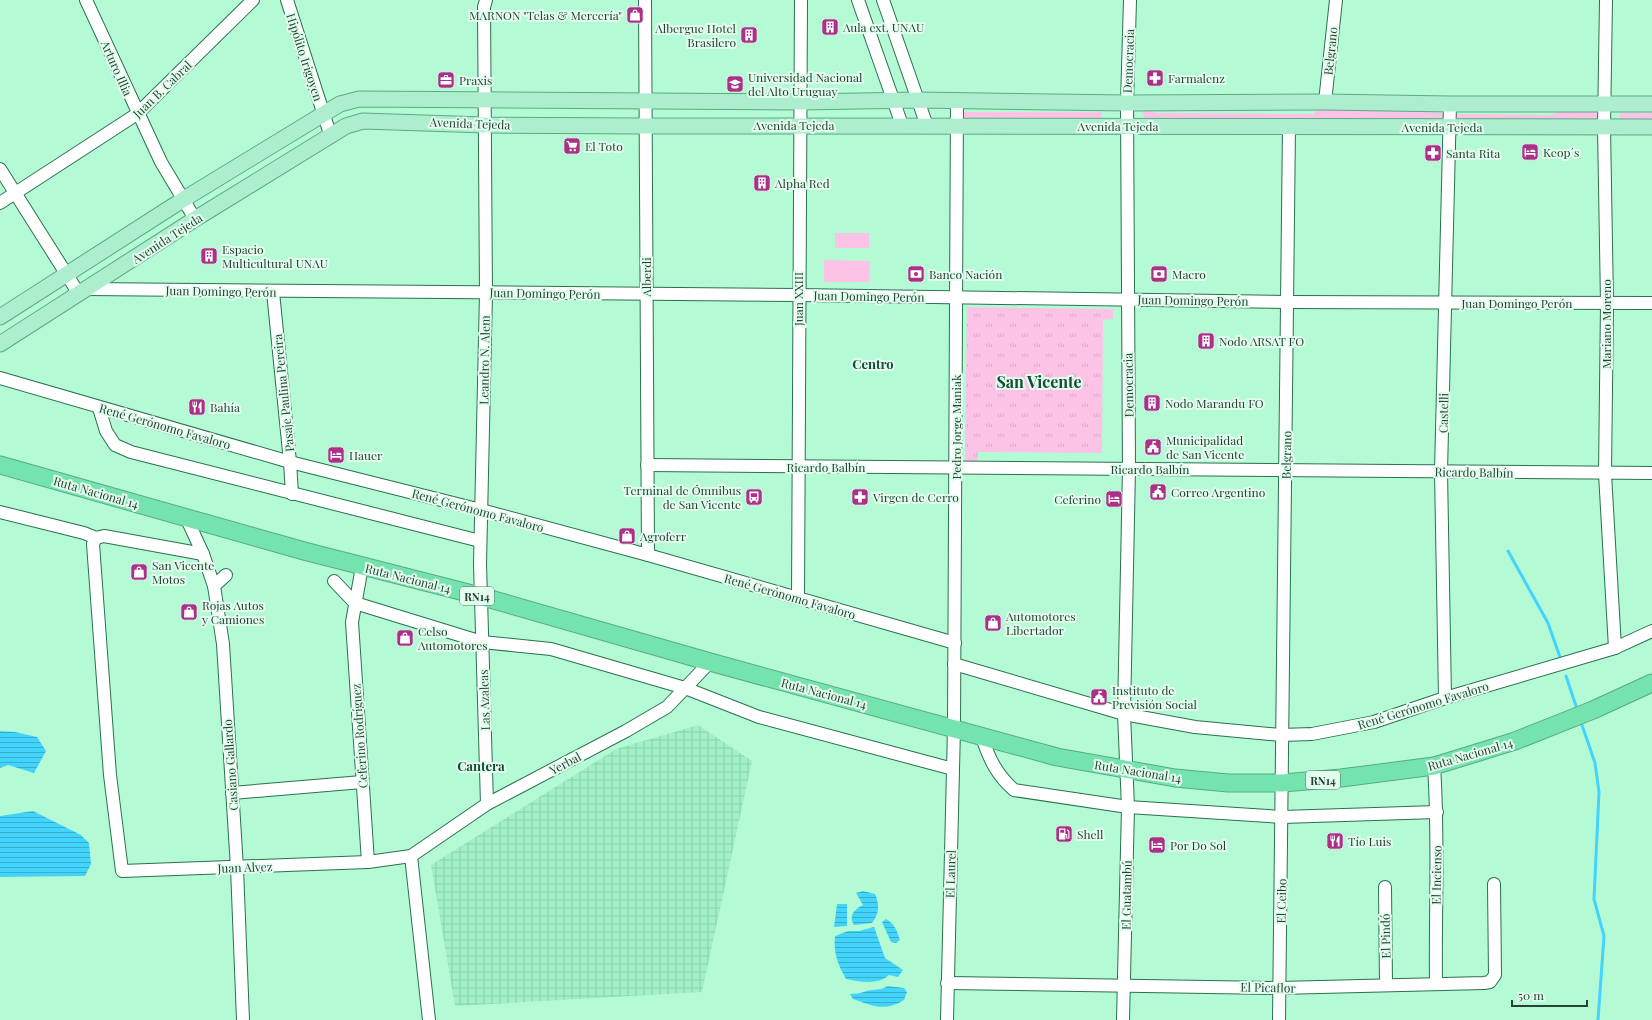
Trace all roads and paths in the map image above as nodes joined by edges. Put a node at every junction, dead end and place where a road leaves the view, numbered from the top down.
1 (86, 0) edge
2 (253, 0) edge
3 (287, 0) edge
4 (486, 0) edge
5 (645, 0) edge
6 (801, 0) edge
7 (858, 0) edge
8 (883, 0) edge
9 (1130, 0) edge
10 (1336, 0) edge
11 (1606, 0) edge
12 (894, 100) junction
13 (918, 100) junction
14 (956, 100) junction
15 (486, 101) junction
16 (645, 101) junction
17 (801, 102) junction
18 (1325, 102) junction
19 (1127, 103) junction
20 (1450, 104) junction
21 (1604, 104) junction
22 (1652, 104) edge
23 (137, 114) junction
24 (323, 114) junction
25 (485, 125) junction
26 (800, 125) junction
27 (902, 125) junction
28 (645, 126) junction
29 (927, 126) junction
30 (957, 126) junction
31 (1127, 126) junction
32 (1289, 126) junction
33 (1450, 127) junction
34 (1604, 127) junction
35 (1652, 127) edge
36 (331, 137) junction
37 (0, 169) edge
38 (16, 193) junction
39 (184, 199) junction
40 (0, 203) edge
41 (196, 219) junction
42 (66, 274) junction
43 (83, 292) junction
44 (273, 292) junction
45 (486, 293) junction
46 (646, 294) junction
47 (798, 295) junction
48 (956, 298) junction
49 (1127, 299) junction
50 (1287, 302) junction
51 (1445, 303) junction
52 (1607, 303) junction
53 (1652, 303) edge
54 (0, 316) edge
55 (0, 344) edge
56 (0, 378) edge
57 (99, 408) junction
58 (290, 462) junction
59 (0, 465) edge
60 (647, 465) junction
61 (797, 468) junction
62 (955, 468) junction
63 (1129, 469) junction
64 (1286, 470) junction
65 (1441, 471) junction
66 (1652, 473) edge
67 (1605, 474) junction
68 (292, 494) junction
69 (481, 510) junction
70 (0, 512) edge
71 (186, 517) junction
72 (96, 538) junction
73 (480, 541) junction
74 (203, 554) junction
75 (648, 555) junction
76 (362, 567) junction
77 (226, 575) dead end
78 (334, 581) dead end
79 (214, 586) junction
80 (480, 596) junction
81 (798, 598) junction
82 (355, 603) junction
83 (1652, 631) edge
84 (482, 642) junction
85 (954, 643) junction
86 (1615, 648) junction
87 (710, 662) junction
88 (954, 664) junction
89 (1652, 683) edge
90 (685, 688) junction
91 (1445, 698) junction
92 (1124, 714) junction
93 (954, 728) junction
94 (1281, 734) junction
95 (982, 737) junction
96 (1434, 766) junction
97 (953, 769) junction
98 (1126, 770) junction
99 (362, 782) junction
100 (1283, 783) junction
101 (232, 794) junction
102 (487, 804) junction
103 (1128, 807) junction
104 (1437, 812) junction
105 (1282, 817) junction
106 (412, 856) junction
107 (368, 862) junction
108 (238, 868) junction
109 (1494, 884) dead end
110 (1385, 888) dead end
111 (947, 983) junction
112 (1436, 984) junction
113 (1386, 985) junction
114 (1124, 986) junction
115 (1279, 988) junction
116 (243, 1020) edge
117 (429, 1020) edge
118 (947, 1020) edge
119 (1123, 1020) edge
120 (1279, 1020) edge

1 - 23 street, Arturo Illia
2 - 23 street, Juan B. Cabral
3 - 24 street, Hipólito Irigoyen
4 - 15 street
5 - 16 street, Alberdi
6 - 17 street, Juan XXIII
7 - 12 street
8 - 13 street
9 - 19 street, Democracia
10 - 18 street, Belgrano
11 - 21 street, Mariano Moreno
12 - 13 main road, Avenida Tejeda
12 - 17 main road, Avenida Tejeda
12 - 27 street
13 - 14 main road, Avenida Tejeda
13 - 29 street
14 - 19 main road, Avenida Tejeda
14 - 30 street, Pedro Jorge Maniak
15 - 16 main road, Avenida Tejeda
15 - 24 main road, Avenida Tejeda
15 - 25 street, Leandro N. Alem
16 - 17 main road, Avenida Tejeda
16 - 28 street, Alberdi
17 - 26 street, Juan XXIII
18 - 19 main road, Avenida Tejeda
18 - 20 main road, Avenida Tejeda
19 - 31 street, Democracia
20 - 21 main road, Avenida Tejeda
20 - 33 street, Castelli
21 - 22 main road, Avenida Tejeda
21 - 34 street, Mariano Moreno
23 - 38 street, Juan B. Cabral
23 - 39 street, Arturo Illia
24 - 36 street, Hipólito Irigoyen
24 - 39 main road, Avenida Tejeda
25 - 28 main road, Avenida Tejeda
25 - 36 main road, Avenida Tejeda
25 - 45 street, Leandro N. Alem
26 - 27 main road, Avenida Tejeda
26 - 28 main road, Avenida Tejeda
26 - 47 street, Juan XXIII
27 - 29 main road, Avenida Tejeda
28 - 46 street, Alberdi
29 - 30 main road, Avenida Tejeda
30 - 31 main road, Avenida Tejeda
30 - 48 street, Pedro Jorge Maniak
31 - 32 main road, Avenida Tejeda
31 - 49 street, Democracia
32 - 33 main road, Avenida Tejeda
32 - 50 street, Belgrano
33 - 34 main road, Avenida Tejeda
33 - 51 street, Castelli
34 - 35 main road, Avenida Tejeda
34 - 52 street, Mariano Moreno
36 - 41 main road, Avenida Tejeda
37 - 38 street
38 - 40 street, Juan B. Cabral
38 - 42 street
39 - 41 street, Arturo Illia
39 - 42 main road, Avenida Tejeda
41 - 43 main road, Avenida Tejeda
42 - 43 street
42 - 54 main road, Avenida Tejeda
43 - 44 street, Juan Domingo Perón
43 - 55 main road, Avenida Tejeda
44 - 45 street, Juan Domingo Perón
44 - 58 street, Pasaje Paulina Pereira
45 - 46 street, Juan Domingo Perón
45 - 69 street, Leandro N. Alem
46 - 47 street, Juan Domingo Perón
46 - 60 street, Alberdi
47 - 48 street, Juan Domingo Perón
47 - 61 street, Juan XXIII
48 - 49 street, Juan Domingo Perón
48 - 62 street, Pedro Jorge Maniak
49 - 50 street, Juan Domingo Perón
49 - 63 street, Democracia
50 - 51 street, Juan Domingo Perón
50 - 64 street, Belgrano
51 - 52 street, Juan Domingo Perón
51 - 65 street, Castelli
52 - 53 street, Juan Domingo Perón
52 - 67 street, Mariano Moreno
56 - 57 street, René Gerónomo Favaloro
57 - 58 street, René Gerónomo Favaloro
57 - 68 street
58 - 68 street, Pasaje Paulina Pereira
58 - 69 street, René Gerónomo Favaloro
59 - 71 highway, Ruta Nacional 14 / RN14
60 - 61 street, Ricardo Balbín
60 - 75 street, Alberdi
61 - 62 street, Ricardo Balbín
61 - 81 street, Juan XXIII
62 - 63 street, Ricardo Balbín
62 - 85 street, Pedro Jorge Maniak
63 - 64 street, Ricardo Balbín
63 - 92 street, Democracia
64 - 65 street, Ricardo Balbín
64 - 94 street, Belgrano
65 - 67 street, Ricardo Balbín
65 - 91 street, Castelli
66 - 67 street, Ricardo Balbín
67 - 86 street, Mariano Moreno
68 - 73 street
69 - 73 street, Leandro N. Alem
69 - 75 street, René Gerónomo Favaloro
70 - 72 street
71 - 74 street, Casiano Gallardo
71 - 76 highway, Ruta Nacional 14 / RN14
72 - 74 street
72 - 108 street, Juan Alvez
73 - 80 street, Leandro N. Alem
74 - 79 street, Casiano Gallardo
75 - 81 street, René Gerónomo Favaloro
76 - 80 highway, Ruta Nacional 14 / RN14
76 - 82 street, Ceferino Rodríguez
77 - 79 street
78 - 82 street
79 - 101 street, Casiano Gallardo
80 - 84 street, Las Azaleas
80 - 87 highway, Ruta Nacional 14 / RN14
81 - 85 street, René Gerónomo Favaloro
82 - 84 street
82 - 99 street, Ceferino Rodríguez
83 - 86 street, René Gerónomo Favaloro
84 - 90 street
84 - 102 street, Las Azaleas
85 - 88 street, Pedro Jorge Maniak
86 - 91 street, René Gerónomo Favaloro
87 - 90 street, Yerbal
87 - 93 highway, Ruta Nacional 14 / RN14
88 - 92 street, René Gerónomo Favaloro
88 - 93 street, Pedro Jorge Maniak
89 - 96 highway, Ruta Nacional 14 / RN14
90 - 97 street
90 - 102 street, Yerbal
91 - 94 street, René Gerónomo Favaloro
92 - 94 street, René Gerónomo Favaloro
92 - 98 street, Democracia
93 - 95 highway, Ruta Nacional 14 / RN14
93 - 97 street, El Laurel
94 - 100 street, Belgrano
95 - 98 highway, Ruta Nacional 14 / RN14
95 - 103 street
96 - 100 highway, Ruta Nacional 14 / RN14
96 - 104 street, El Incienso
97 - 111 street, El Laurel
98 - 100 highway, Ruta Nacional 14 / RN14
98 - 103 street, El Guatambú
99 - 101 street
99 - 107 street, Ceferino Rodríguez
100 - 105 street, El Ceibo
101 - 108 street, Casiano Gallardo
102 - 106 street, Yerbal
103 - 105 street
103 - 114 street, El Guatambú
104 - 105 street
104 - 112 street, El Incienso
105 - 115 street, El Ceibo
106 - 107 street
106 - 117 street
107 - 108 street, Juan Alvez
108 - 116 street, Casiano Gallardo
109 - 112 street, El Picaflor
110 - 113 street, El Pindó
111 - 114 street, El Picaflor
111 - 118 street, El Laurel
112 - 113 street, El Picaflor
113 - 115 street, El Picaflor
114 - 115 street, El Picaflor
114 - 119 street, El Guatambú
115 - 120 street, El Ceibo

